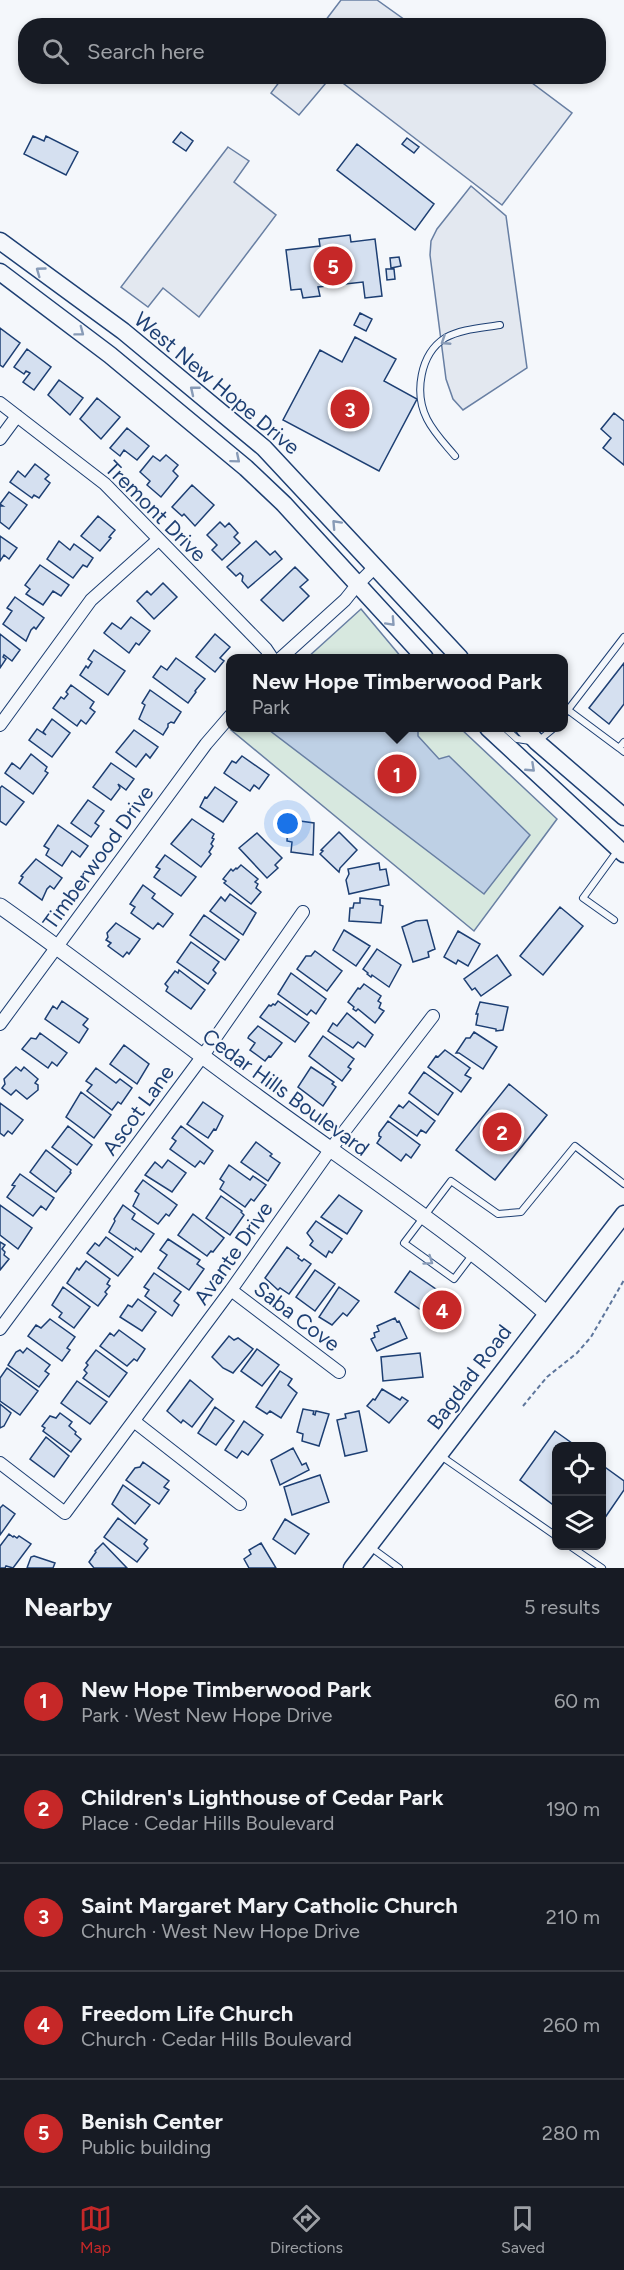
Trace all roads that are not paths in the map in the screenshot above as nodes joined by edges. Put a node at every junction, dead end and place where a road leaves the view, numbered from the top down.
1 (0, 241) edge
2 (0, 272) edge
3 (500, 325) dead end
4 (0, 403) edge
5 (17, 416) junction
6 (0, 439) edge
7 (455, 456) dead end
8 (158, 540) junction
9 (376, 566) junction
10 (357, 585) junction
11 (624, 638) edge
12 (269, 654) edge
13 (285, 654) edge
14 (421, 654) edge
15 (456, 654) edge
16 (568, 709) edge
17 (568, 713) edge
18 (226, 721) edge
19 (0, 725) edge
20 (492, 732) edge
21 (509, 732) edge
22 (528, 732) edge
23 (549, 732) edge
24 (537, 742) junction
25 (622, 747) edge
26 (624, 817) edge
27 (621, 852) edge
28 (0, 906) edge
29 (303, 912) dead end
30 (614, 920) dead end
31 (57, 946) junction
32 (433, 1016) dead end
33 (0, 1024) edge
34 (201, 1057) junction
35 (330, 1150) junction
36 (624, 1184) edge
37 (624, 1214) edge
38 (424, 1217) junction
39 (473, 1254) junction
40 (231, 1290) junction
41 (546, 1313) junction
42 (0, 1329) edge
43 (339, 1372) dead end
44 (135, 1422) junction
45 (439, 1454) junction
46 (0, 1463) edge
47 (240, 1504) dead end
48 (552, 1533) edge
49 (368, 1546) junction
50 (577, 1550) edge
51 (352, 1568) edge
52 (399, 1568) edge
53 (602, 1568) edge

9 -> 1 main road, West New Hope Drive
2 -> 10 main road
3 -> 7 lane
4 - 5 street, Tremont Drive
5 - 6 street
5 - 8 street, Tremont Drive
8 - 12 street, Tremont Drive
8 - 19 street
9 - 10 street
9 - 15 main road, West New Hope Drive
10 - 13 street
10 -> 14 main road
11 - 16 lane
17 - 25 lane
18 - 31 street, Timberwood Drive
20 -> 27 main road
21 - 24 lane
22 - 24 main road
23 - 24 lane
24 - 26 main road
27 - 30 lane
28 - 31 street, Cedar Hills Boulevard
29 - 34 street, Ascot Lane
31 - 33 street, Timberwood Drive
31 - 34 street, Cedar Hills Boulevard
32 - 35 street, Avante Drive
34 - 35 street, Cedar Hills Boulevard
34 - 42 street, Ascot Lane
35 - 38 street, Cedar Hills Boulevard
35 - 40 street, Avante Drive
36 - 38 lane
37 - 41 main road, Bagdad Road
38 - 39 street, Cedar Hills Boulevard
38 -> 39 lane
39 - 41 street, Cedar Hills Boulevard
40 - 43 street, Saba Cove
40 - 44 street, Avante Drive
41 - 45 main road, Bagdad Road
44 - 46 street, Avante Drive
44 - 47 street
45 - 48 lane
45 - 49 main road, Bagdad Road
49 - 51 main road, Bagdad Road
49 - 52 lane
50 - 53 lane

